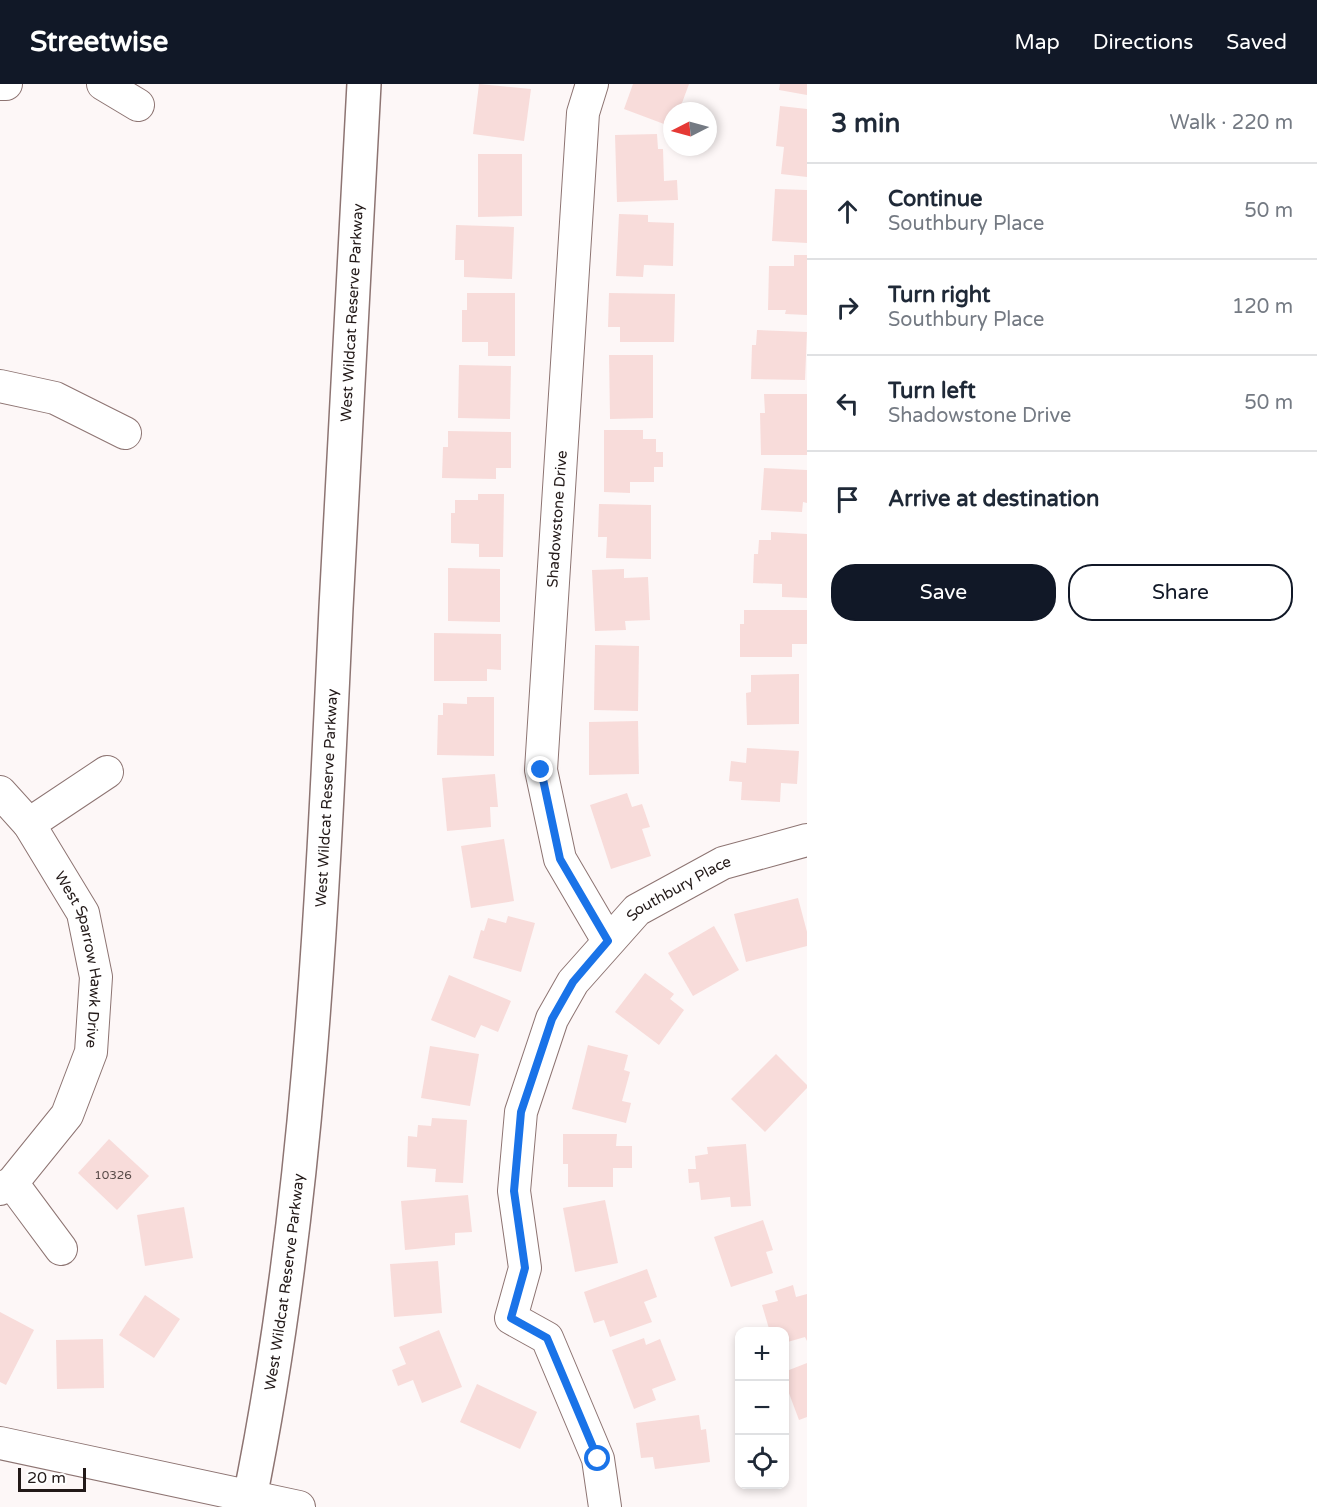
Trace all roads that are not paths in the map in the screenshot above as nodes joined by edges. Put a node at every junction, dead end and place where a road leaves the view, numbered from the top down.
1 (0, 84) edge
2 (6, 84) edge
3 (103, 84) edge
4 (364, 84) edge
5 (592, 84) edge
6 (138, 105) dead end
7 (0, 386) edge
8 (125, 433) dead end
9 (107, 772) dead end
10 (0, 792) edge
11 (28, 824) junction
12 (807, 840) edge
13 (608, 941) junction
14 (6, 1186) edge
15 (61, 1249) dead end
16 (0, 1443) edge
17 (249, 1502) edge
18 (299, 1507) edge
19 (605, 1507) edge

1 - 2 street
3 - 6 street
4 - 17 main road, West Wildcat Reserve Parkway
5 - 13 street, Shadowstone Drive
7 - 8 street
9 - 11 street
10 - 11 street, West Sparrow Hawk Drive
11 - 14 street, West Sparrow Hawk Drive
12 - 13 street, Southbury Place
13 - 19 street, Southbury Place
14 - 15 street
16 - 17 street
17 - 18 street

